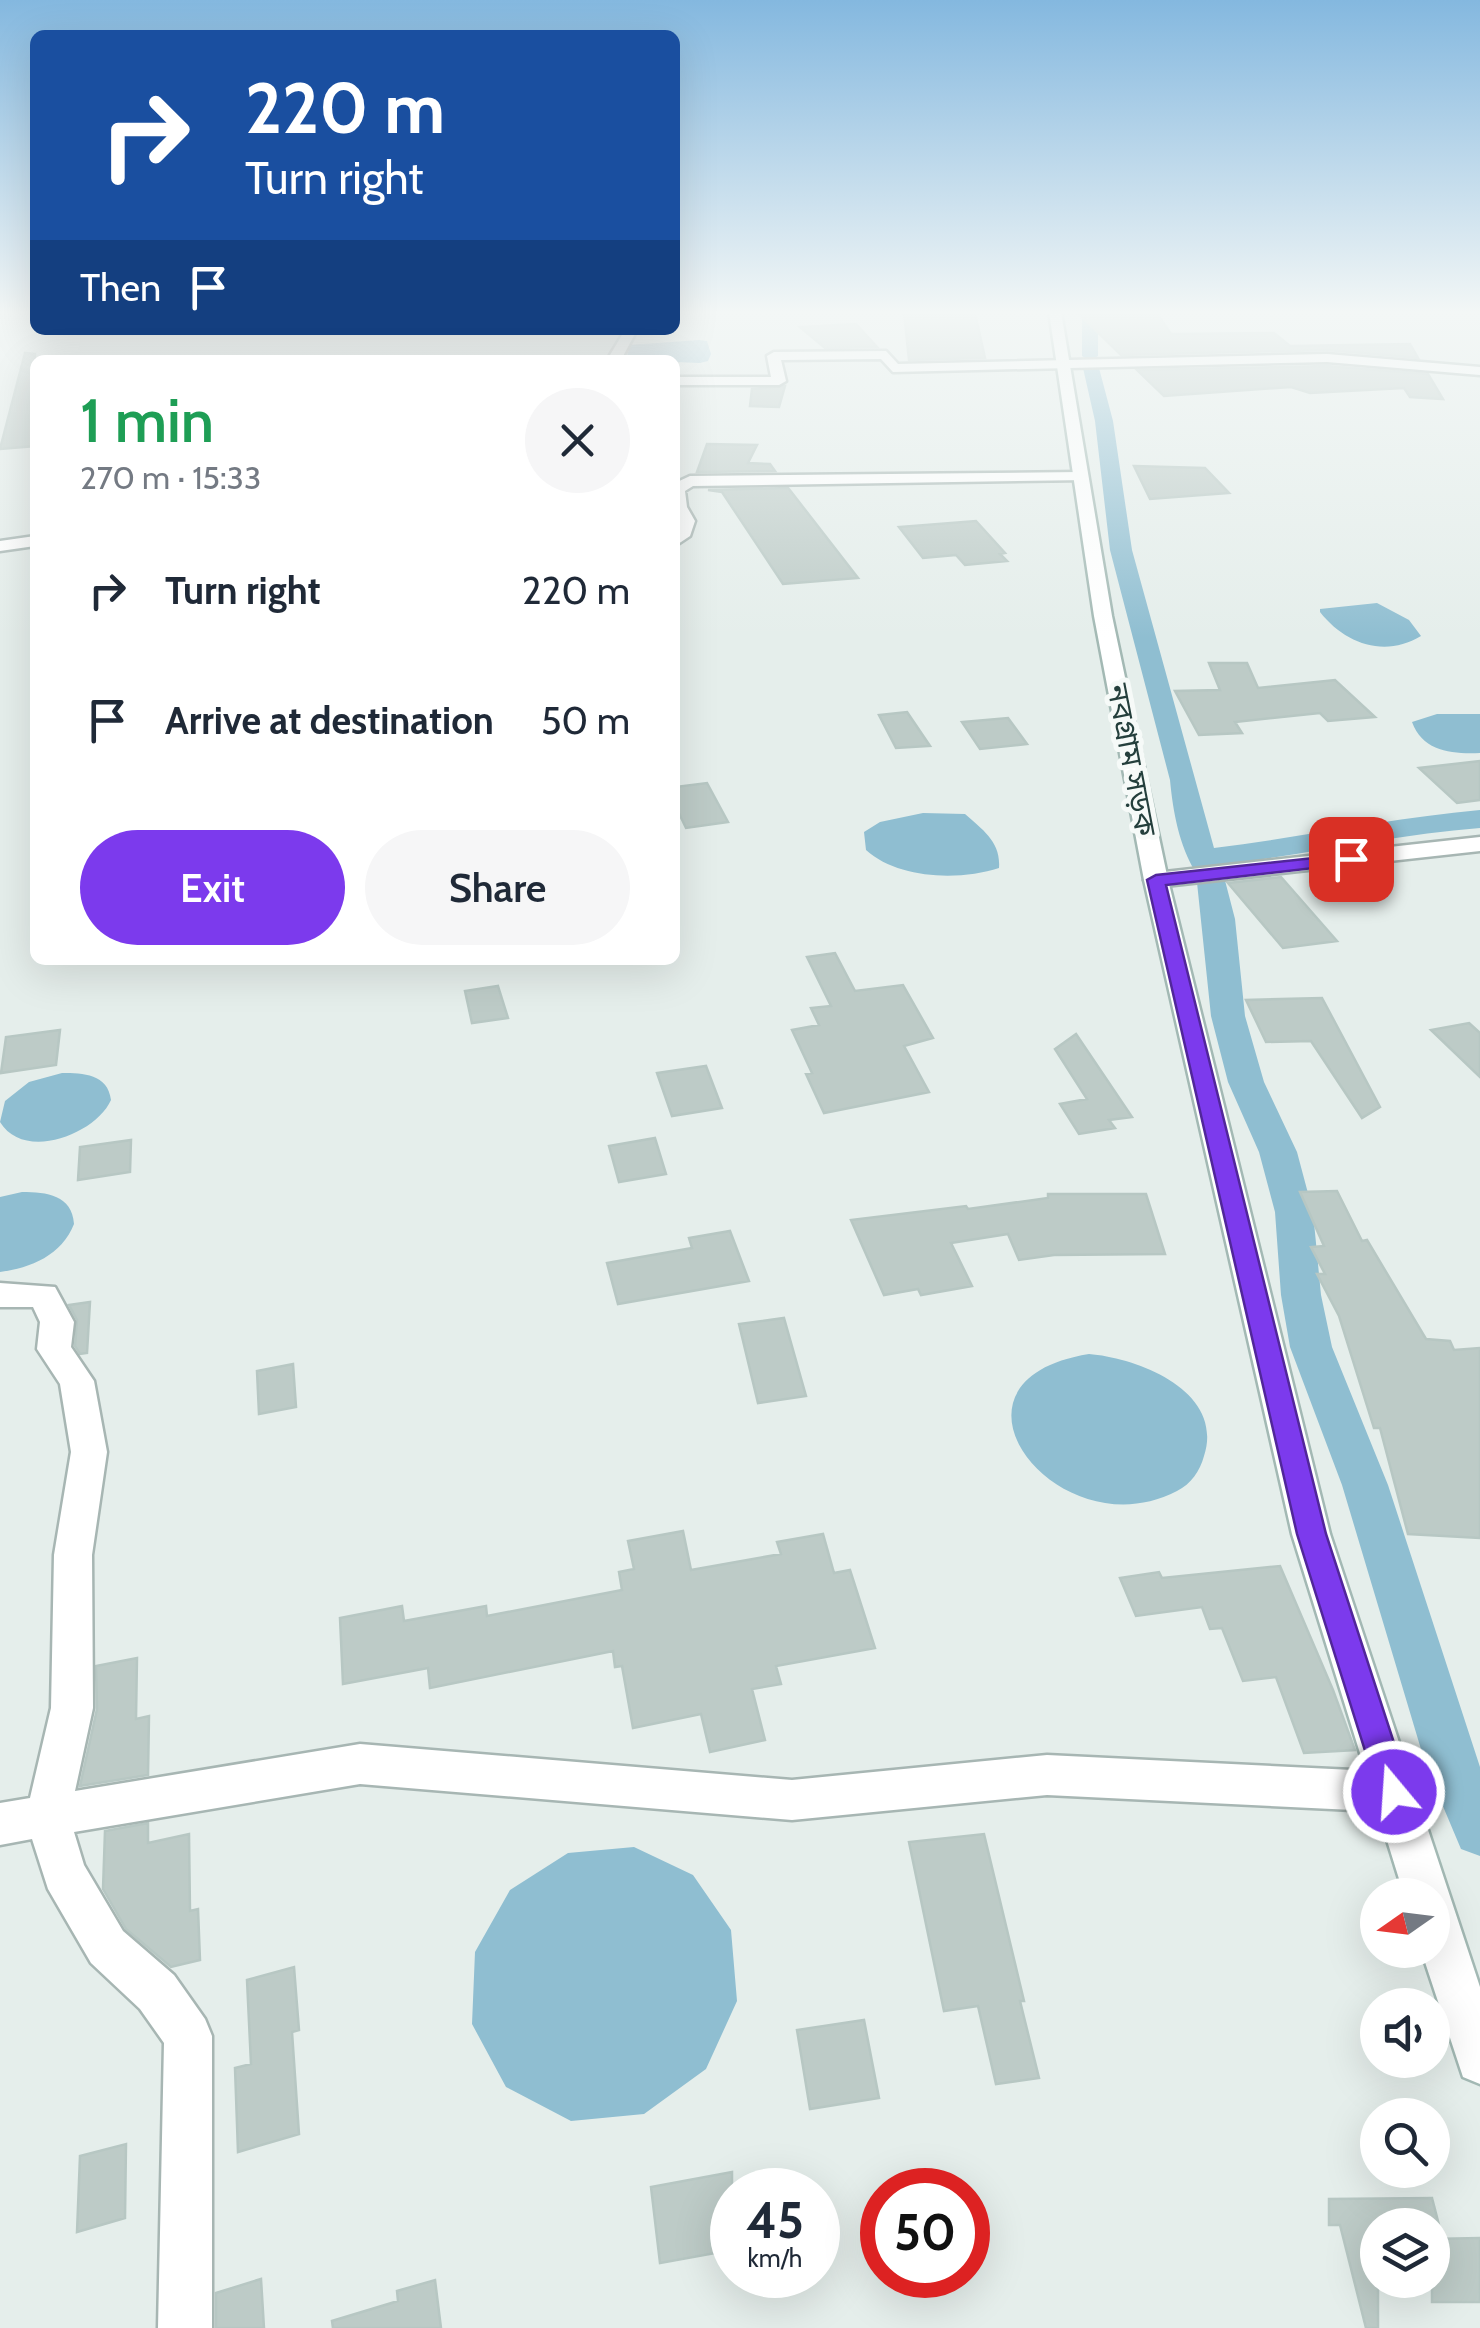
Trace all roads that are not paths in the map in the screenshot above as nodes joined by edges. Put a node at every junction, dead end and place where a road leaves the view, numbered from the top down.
1 (1073, 421) edge
2 (1081, 477) junction
3 (680, 488) edge
4 (680, 510) edge
5 (680, 536) edge
6 (30, 542) edge
7 (0, 546) edge
8 (1480, 844) edge
9 (1166, 879) junction
10 (0, 1296) edge
11 (1394, 1792) junction
12 (48, 1816) junction
13 (0, 1824) edge
14 (1422, 1878) edge
15 (1450, 1968) edge
16 (1480, 2060) edge
17 (186, 2328) edge

1 - 2 street, নবগ্রাম সড়ক
2 - 3 street
2 - 9 street, নবগ্রাম সড়ক
4 - 5 street
6 - 7 street
8 - 9 street
9 - 11 street, নবগ্রাম সড়ক
10 - 12 street
11 - 12 street
11 - 14 street, নবগ্রাম সড়ক
12 - 13 street
12 - 17 street
15 - 16 street

